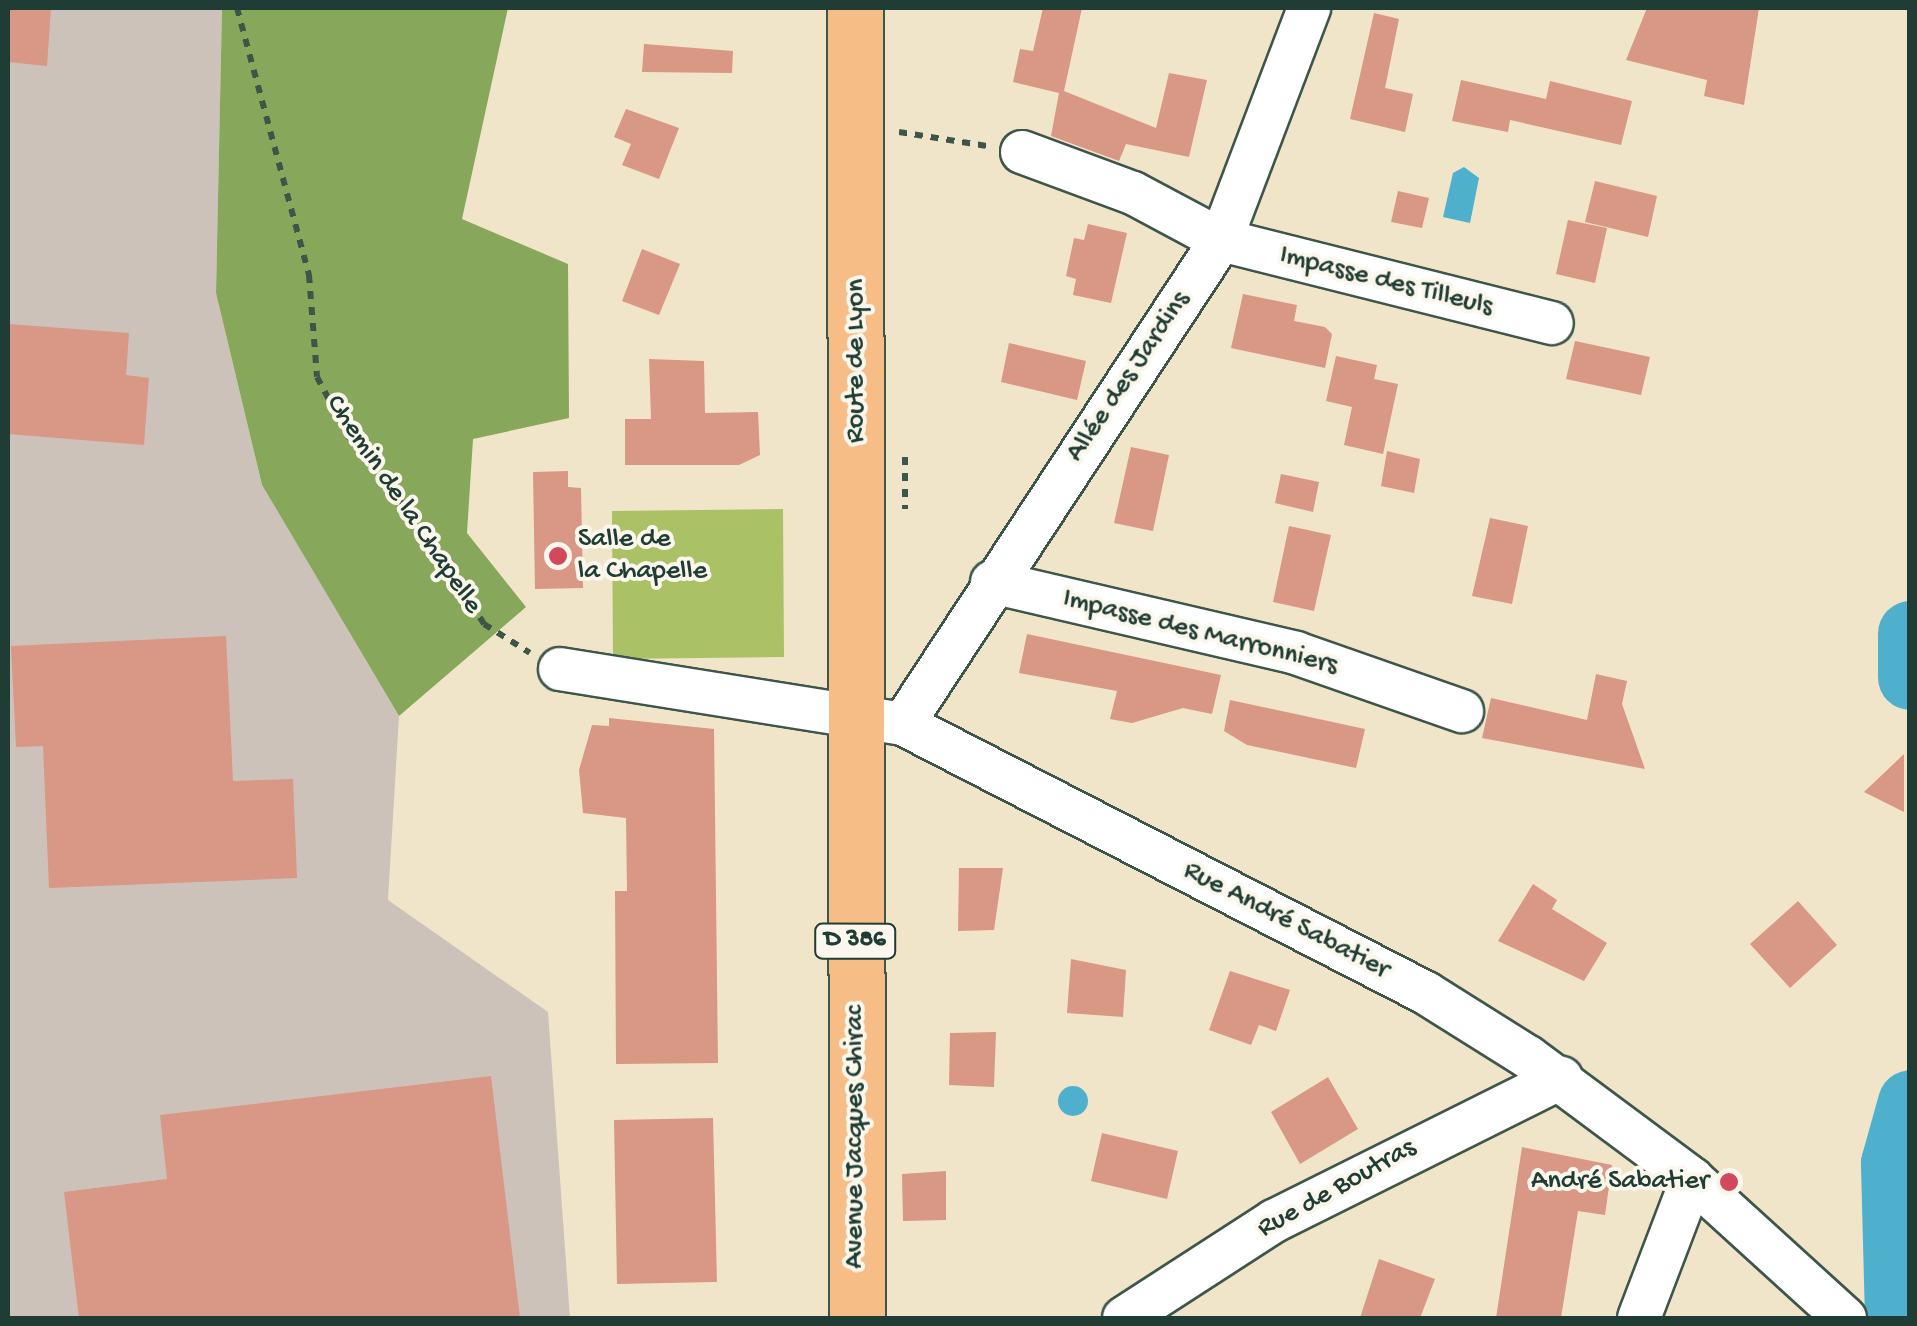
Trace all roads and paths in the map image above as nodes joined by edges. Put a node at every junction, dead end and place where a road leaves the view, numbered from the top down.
1 (237, 8) edge
2 (855, 8) edge
3 (1309, 8) edge
4 (900, 132) dead end
5 (1022, 152) joint
6 (1220, 240) junction
7 (1552, 323) dead end
8 (992, 582) junction
9 (508, 642) dead end
10 (560, 669) dead end
11 (1462, 711) dead end
12 (878, 720) junction
13 (1561, 1078) junction
14 (1692, 1179) junction
15 (1838, 1313) edge
16 (857, 1318) edge
17 (1124, 1318) edge
18 (1638, 1318) edge

1 - 9 path, Chemin de la Chapelle
2 - 12 main road, Route de Lyon / D 386
3 - 6 street, Allée des Jardins
4 - 5 path
5 - 6 street, Impasse des Tilleuls
6 - 7 street, Impasse des Tilleuls
6 - 8 street, Allée des Jardins
8 - 11 street, Impasse des Marronniers
8 - 12 street, Allée des Jardins
10 - 12 street
12 - 13 street, Rue André Sabatier
12 - 16 main road, Avenue Jacques Chirac / D 386
13 - 14 street, Rue André Sabatier
13 - 17 street, Rue de Boutras
14 - 15 street, Rue André Sabatier
14 - 18 street

